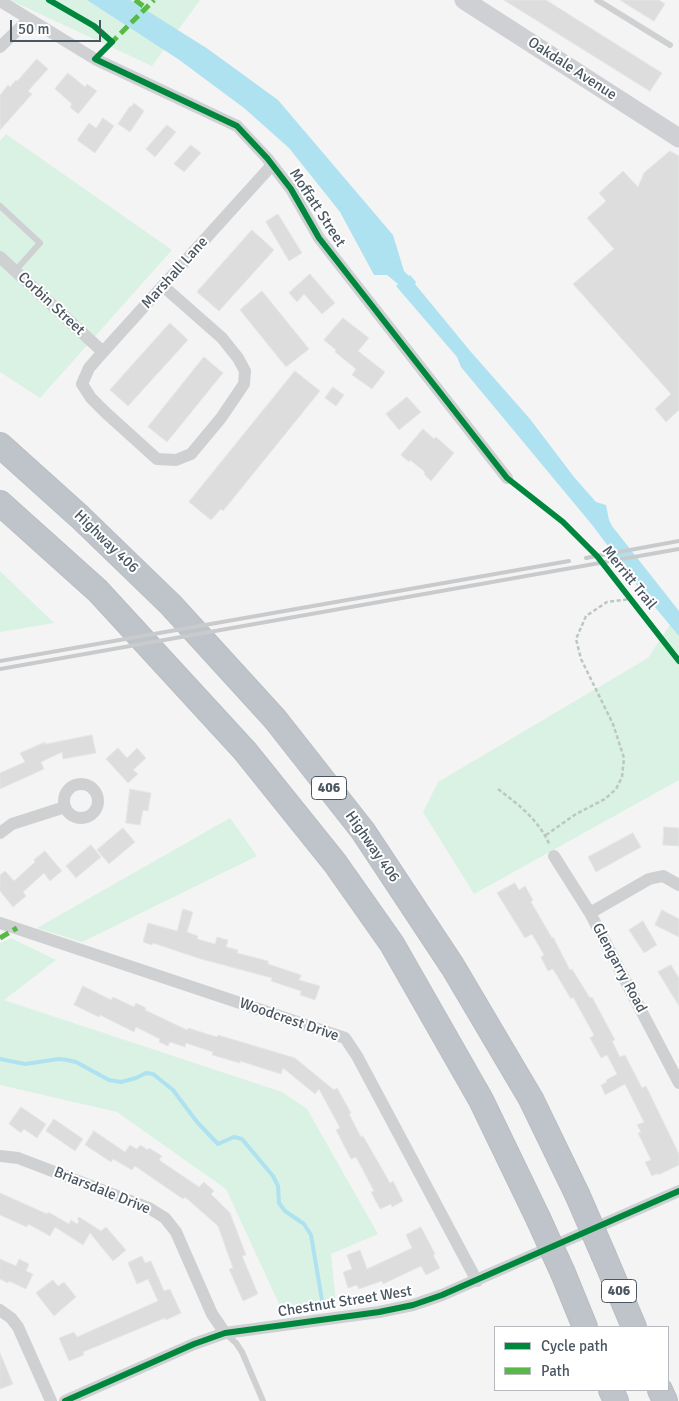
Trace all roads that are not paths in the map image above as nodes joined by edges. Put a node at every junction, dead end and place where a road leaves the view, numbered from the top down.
1 (464, 0) edge
2 (596, 0) edge
3 (0, 1) edge
4 (29, 19) junction
5 (670, 45) dead end
6 (0, 47) edge
7 (679, 138) edge
8 (272, 165) junction
9 (0, 206) edge
10 (0, 257) edge
11 (15, 271) junction
12 (163, 286) junction
13 (103, 352) junction
14 (0, 445) edge
15 (507, 478) road end
16 (0, 503) edge
17 (65, 807) dead end
18 (0, 833) edge
19 (554, 856) dead end
20 (679, 885) edge
21 (590, 913) junction
22 (0, 923) edge
23 (679, 1083) edge
24 (0, 1156) edge
25 (679, 1191) edge
26 (477, 1281) junction
27 (0, 1310) edge
28 (585, 1326) edge
29 (634, 1326) edge
30 (225, 1333) junction
31 (51, 1401) edge
32 (66, 1401) edge
33 (263, 1401) edge

1 - 7 street, Oakdale Avenue
2 - 5 lane
3 - 4 street, Moffatt Street
4 - 6 street
4 - 8 street, Moffatt Street
8 - 12 street, Marshall Lane
8 - 15 street, Moffatt Street
9 - 11 lane
10 - 11 street, Corbin Street
11 - 13 street, Corbin Street
12 - 13 street, Marshall Lane
12 - 13 street, Marshall Lane
14 - 29 highway, Highway 406 / 406, bridge
16 - 28 highway, 406, bridge
17 - 18 street
19 - 21 street, Glengarry Road
20 - 21 street
21 - 23 street, Glengarry Road
22 - 26 street, Woodcrest Drive
24 - 30 street, Briarsdale Drive
25 - 26 street, Chestnut Street West
26 - 30 street, Chestnut Street West
27 - 31 street
30 - 32 street, Chestnut Street West
30 - 33 lane

